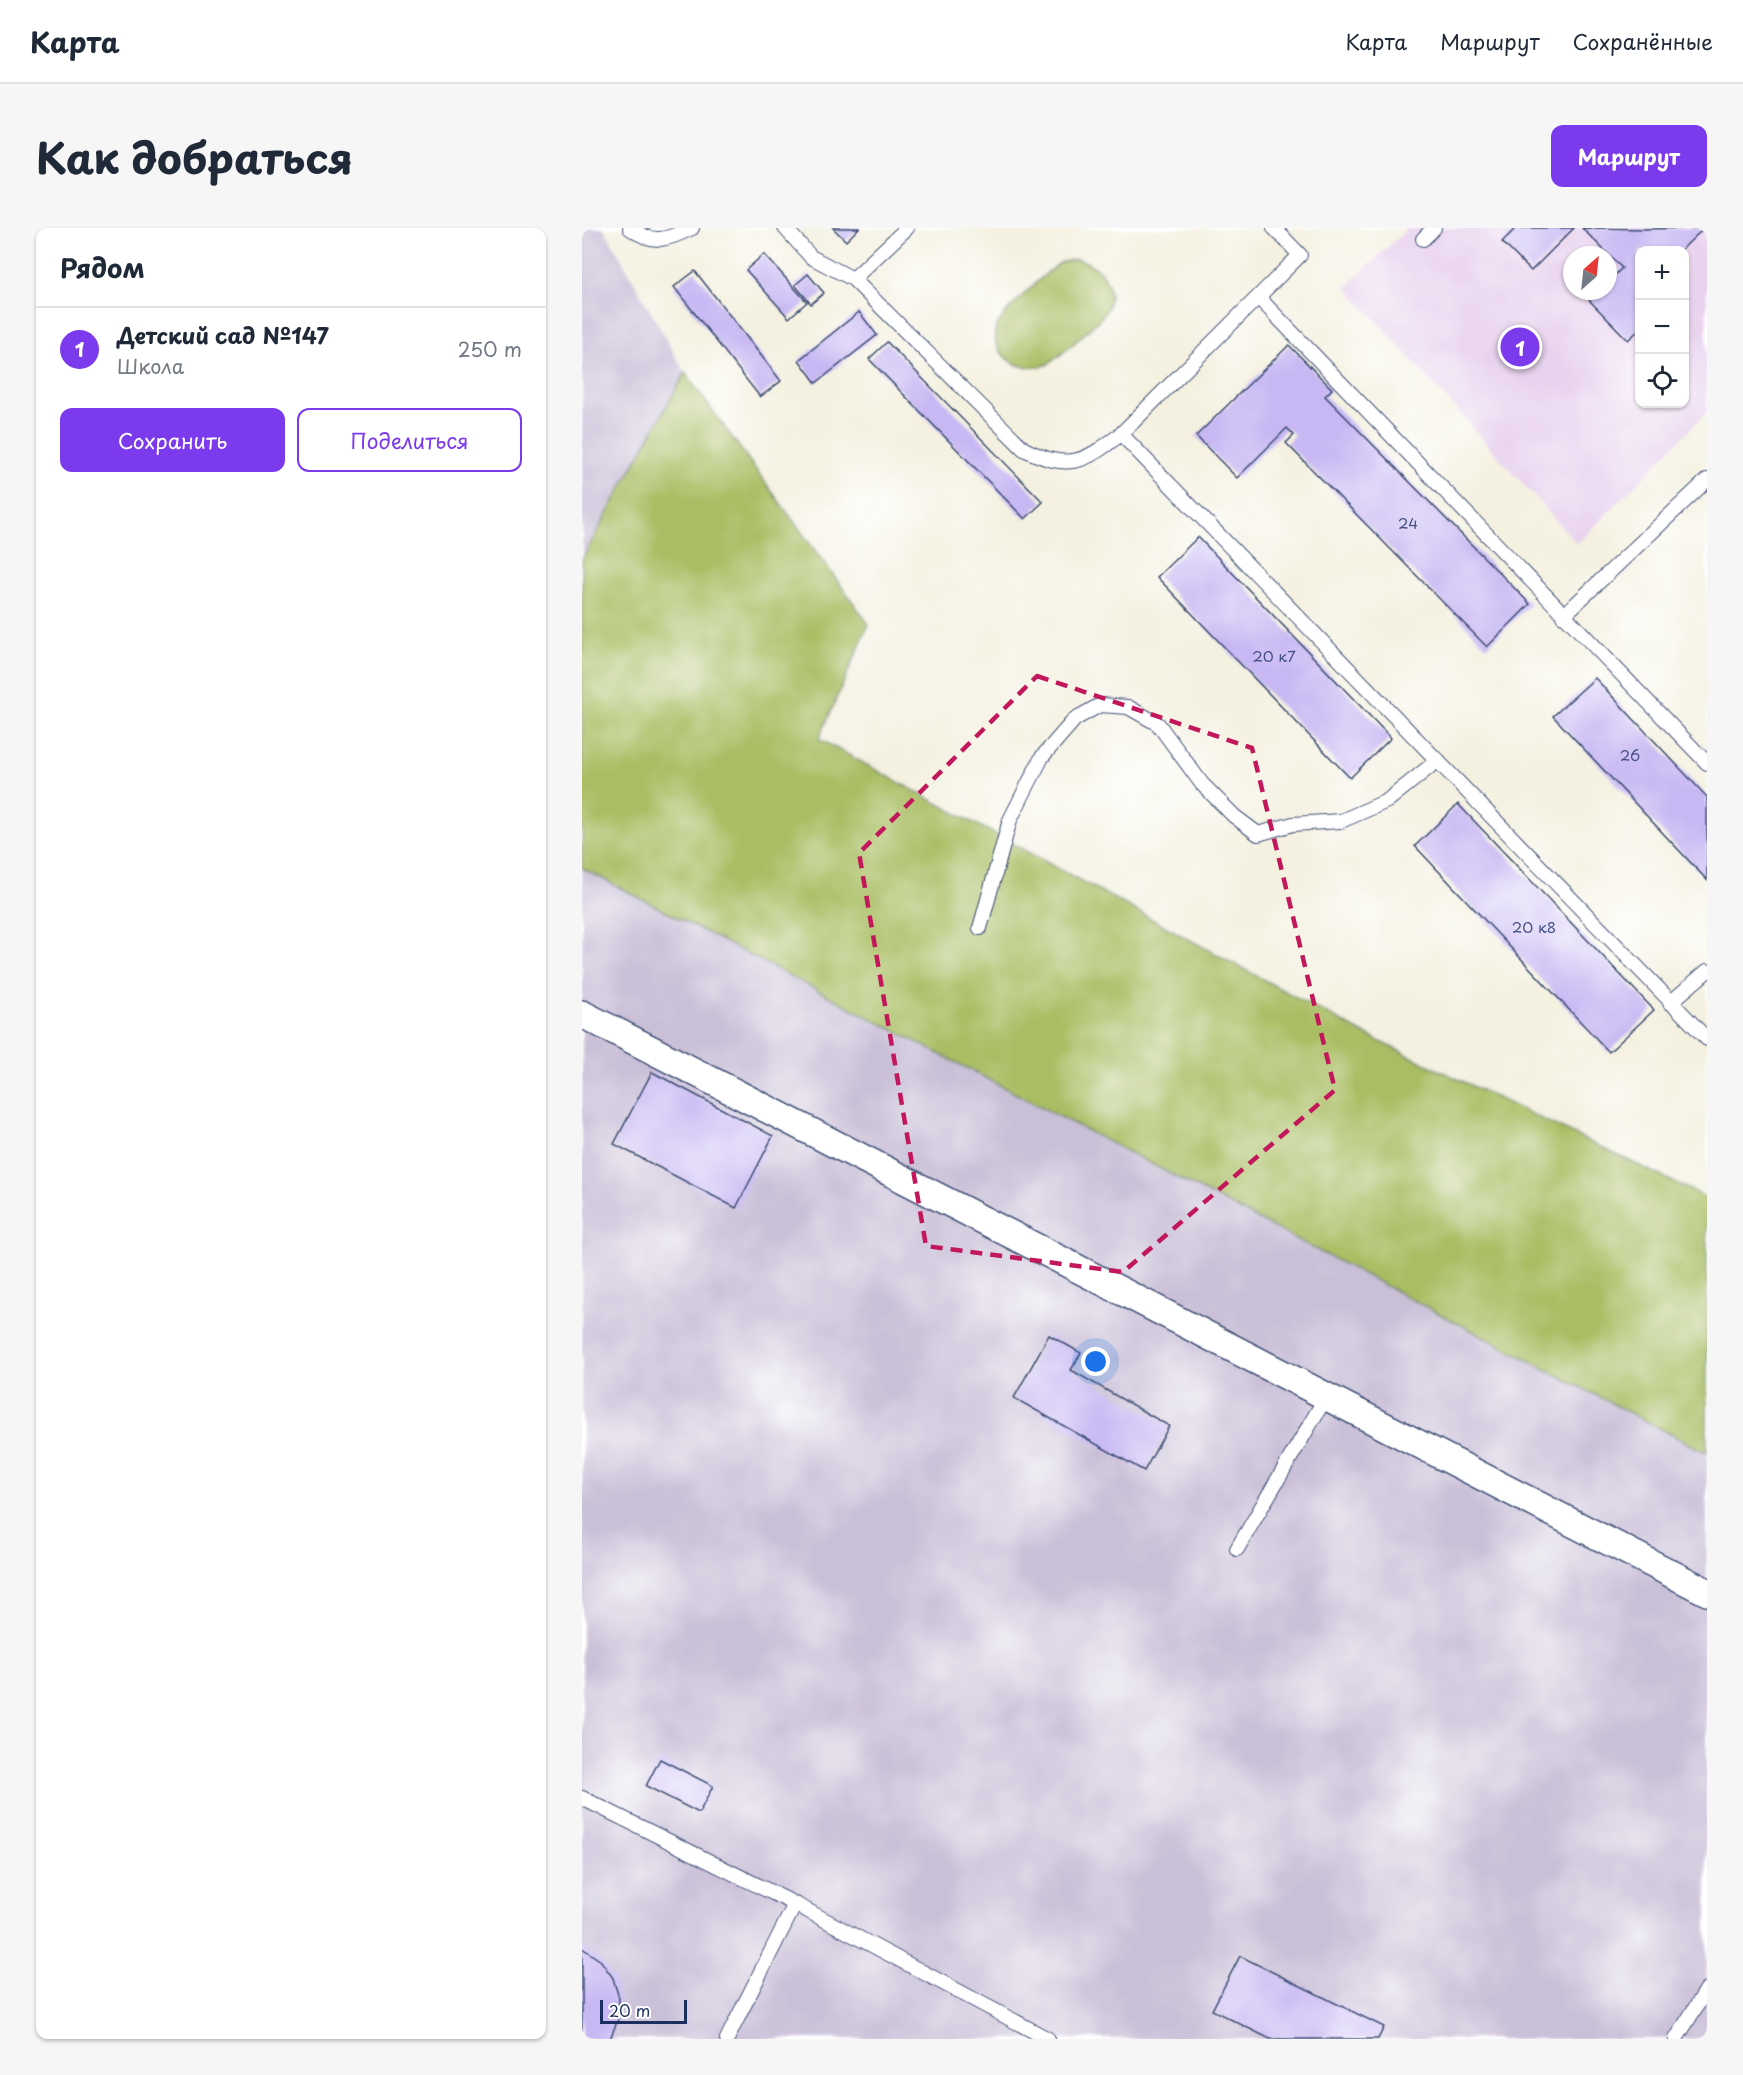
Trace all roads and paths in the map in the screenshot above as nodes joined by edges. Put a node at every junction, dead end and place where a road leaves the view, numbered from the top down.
1 (630, 228) edge
2 (692, 228) edge
3 (785, 228) edge
4 (906, 228) edge
5 (1274, 228) edge
6 (1434, 228) edge
7 (1422, 239) dead end
8 (853, 279) junction
9 (1258, 297) junction
10 (1121, 435) junction
11 (1707, 480) edge
12 (1563, 616) junction
13 (1437, 760) junction
14 (1707, 763) edge
15 (980, 928) dead end
16 (1707, 971) edge
17 (1670, 1003) junction
18 (582, 1014) edge
19 (1707, 1040) edge
20 (1326, 1397) junction
21 (1237, 1549) dead end
22 (1707, 1592) edge
23 (582, 1798) edge
24 (795, 1904) junction
25 (1707, 1989) edge
26 (727, 2039) edge
27 (1048, 2039) edge
28 (1676, 2039) edge

1 - 2 lane
3 - 8 lane
4 - 8 lane
5 - 9 lane
6 - 7 lane
8 - 10 lane
9 - 10 lane
9 - 12 lane
10 - 13 lane
11 - 12 lane
12 - 14 lane
13 - 15 lane
13 - 17 lane
16 - 17 lane
17 - 19 lane
18 - 20 street
20 - 21 lane
20 - 22 street
23 - 24 lane
24 - 26 lane
24 - 27 lane
25 - 28 lane

